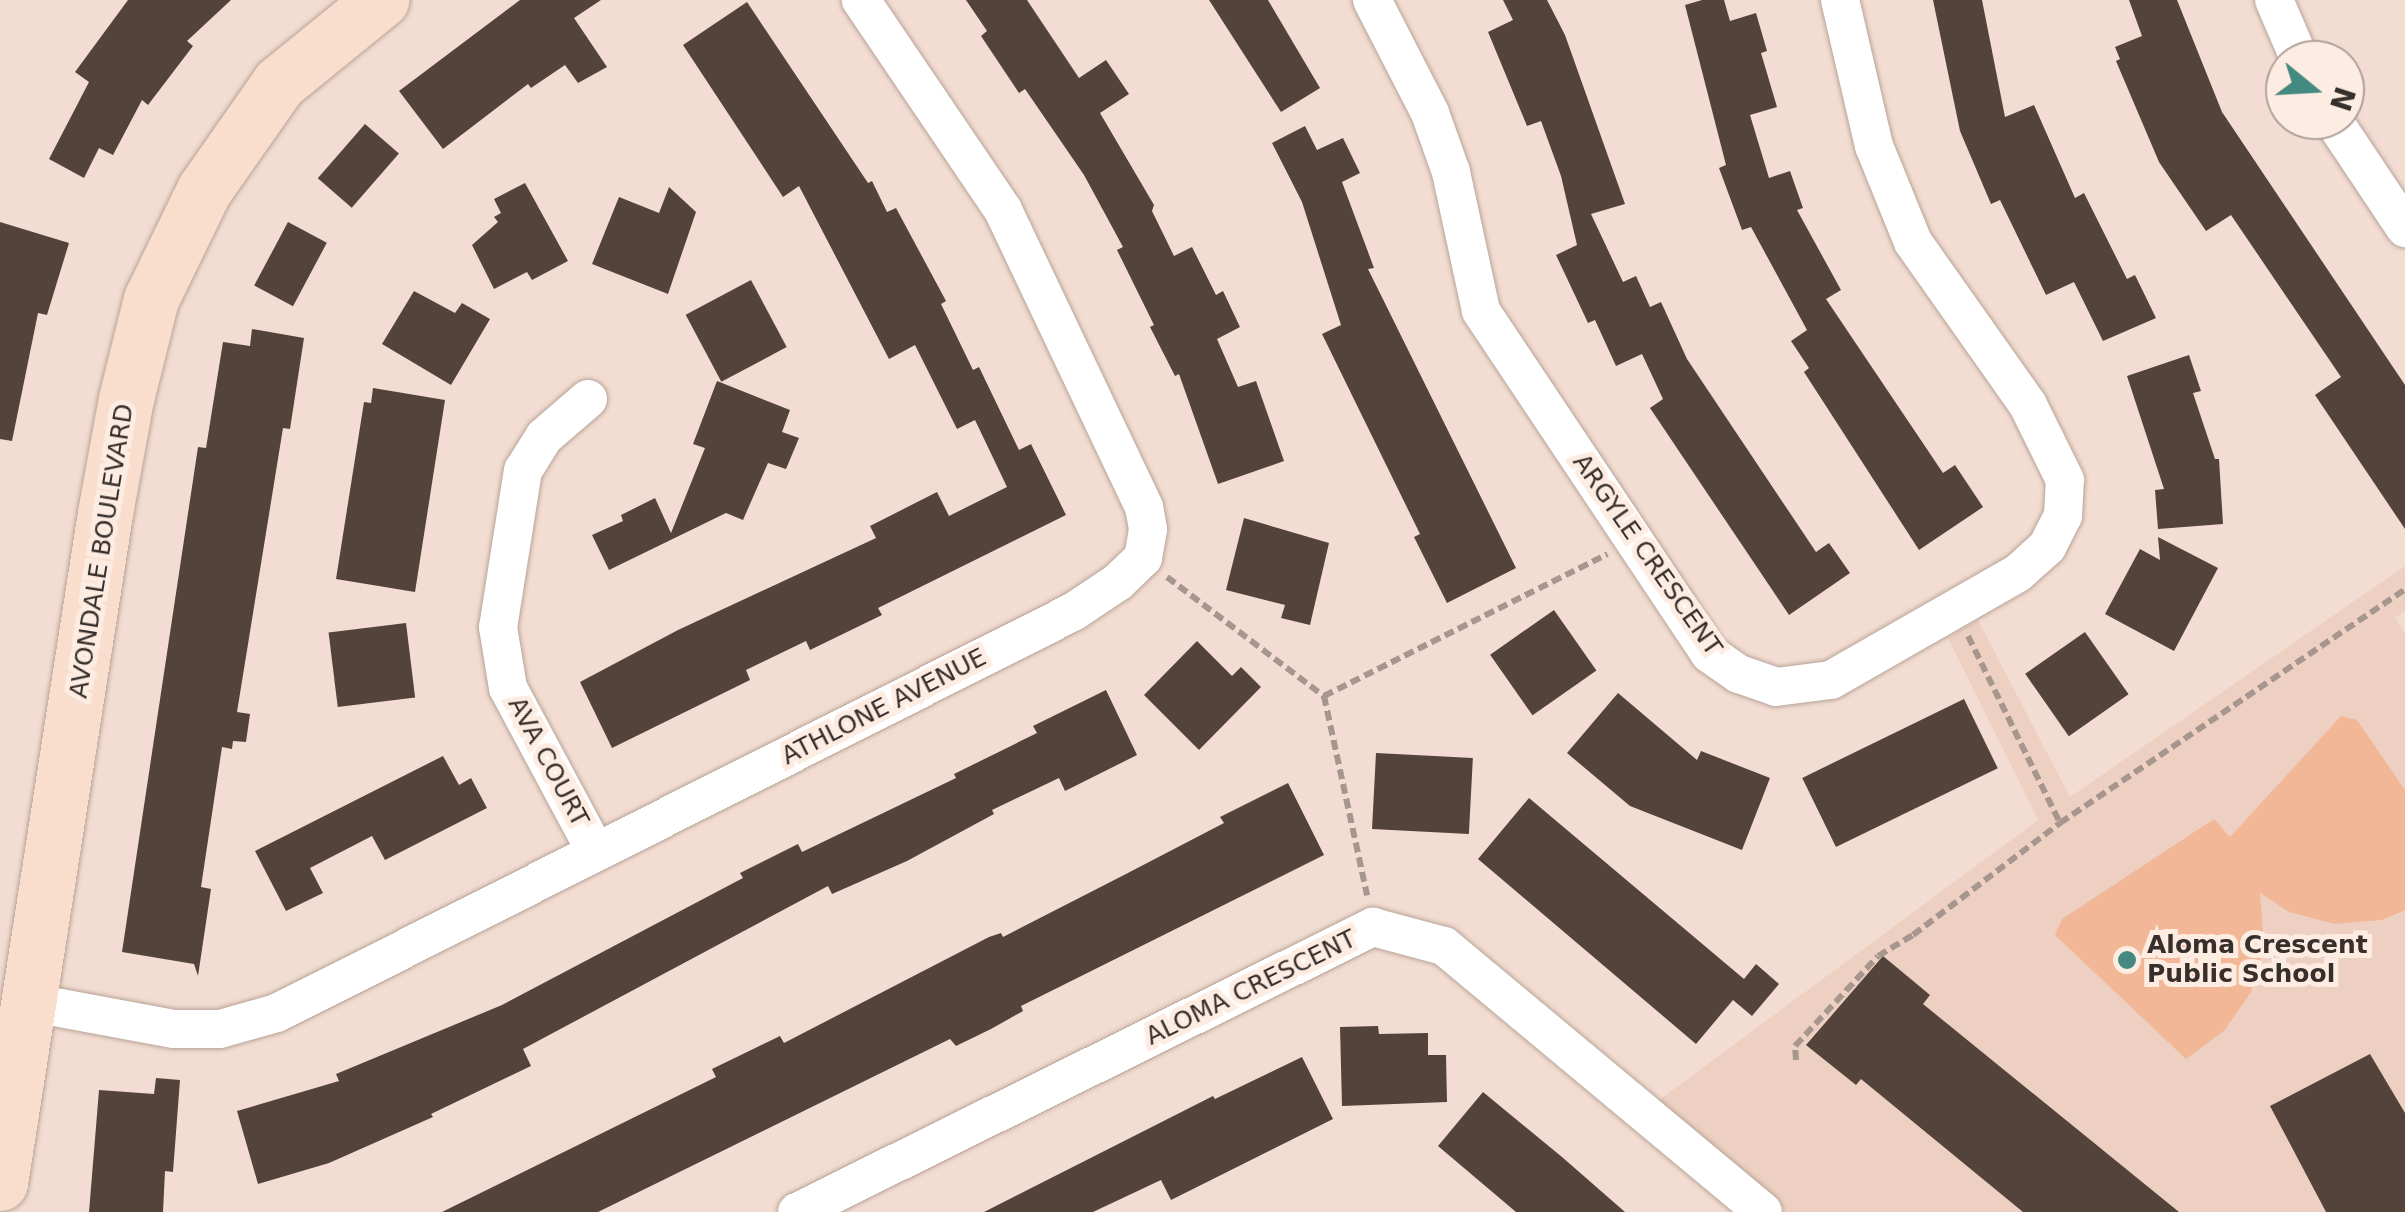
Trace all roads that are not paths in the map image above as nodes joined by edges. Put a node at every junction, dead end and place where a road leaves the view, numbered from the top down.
1 (381, 0) edge
2 (862, 0) edge
3 (1372, 0) edge
4 (1840, 0) edge
5 (2274, 0) edge
6 (2291, 40) edge
7 (2347, 140) edge
8 (2405, 228) edge
9 (588, 399) dead end
10 (596, 852) junction
11 (28, 1002) junction
12 (0, 1183) edge
13 (798, 1212) edge
14 (1763, 1212) edge

1 - 11 street, AVONDALE BOULEVARD
2 - 10 street, ATHLONE AVENUE
3 - 4 street, ARGYLE CRESCENT
5 - 6 street
7 - 8 street
9 - 10 street, AVA COURT
10 - 11 street, ATHLONE AVENUE
11 - 12 street, AVONDALE BOULEVARD
13 - 14 street, ALOMA CRESCENT

